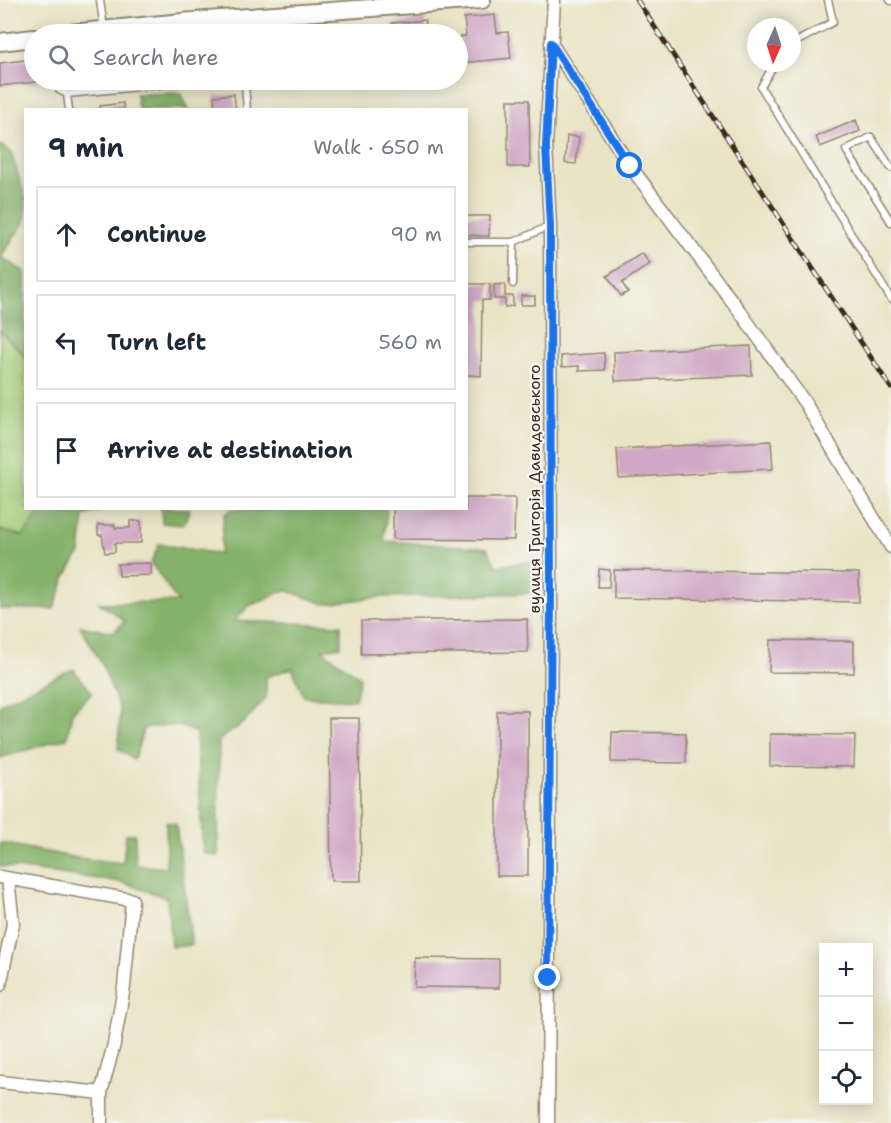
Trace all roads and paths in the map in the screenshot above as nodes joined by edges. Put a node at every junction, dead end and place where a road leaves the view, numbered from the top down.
1 (100, 0) edge
2 (482, 0) edge
3 (554, 0) edge
4 (828, 0) edge
5 (103, 24) edge
6 (193, 24) edge
7 (24, 39) edge
8 (801, 39) edge
9 (0, 42) edge
10 (551, 43) junction
11 (769, 72) edge
12 (59, 90) edge
13 (104, 90) edge
14 (245, 90) edge
15 (67, 94) junction
16 (69, 108) edge
17 (247, 108) edge
18 (891, 168) edge
19 (891, 222) edge
20 (550, 226) junction
21 (468, 242) edge
22 (514, 242) junction
23 (513, 284) dead end
24 (891, 299) edge
25 (891, 547) edge
26 (4, 878) edge
27 (0, 985) edge
28 (0, 1082) edge
29 (101, 1094) junction
30 (101, 1123) edge
31 (548, 1123) edge

1 - 5 lane
2 - 6 main road
3 - 10 street, вулиця Григорія Давидовського
4 - 8 lane
7 - 9 main road
10 - 20 street, вулиця Григорія Давидовського
10 - 25 street
11 - 24 lane
12 - 15 lane
13 - 15 lane
14 - 17 lane
15 - 16 lane
18 - 19 lane
20 - 22 lane
20 - 31 street, вулиця Григорія Давидовського
21 - 22 lane
22 - 23 lane
26 - 27 street
26 - 29 street
28 - 29 street
29 - 30 street

